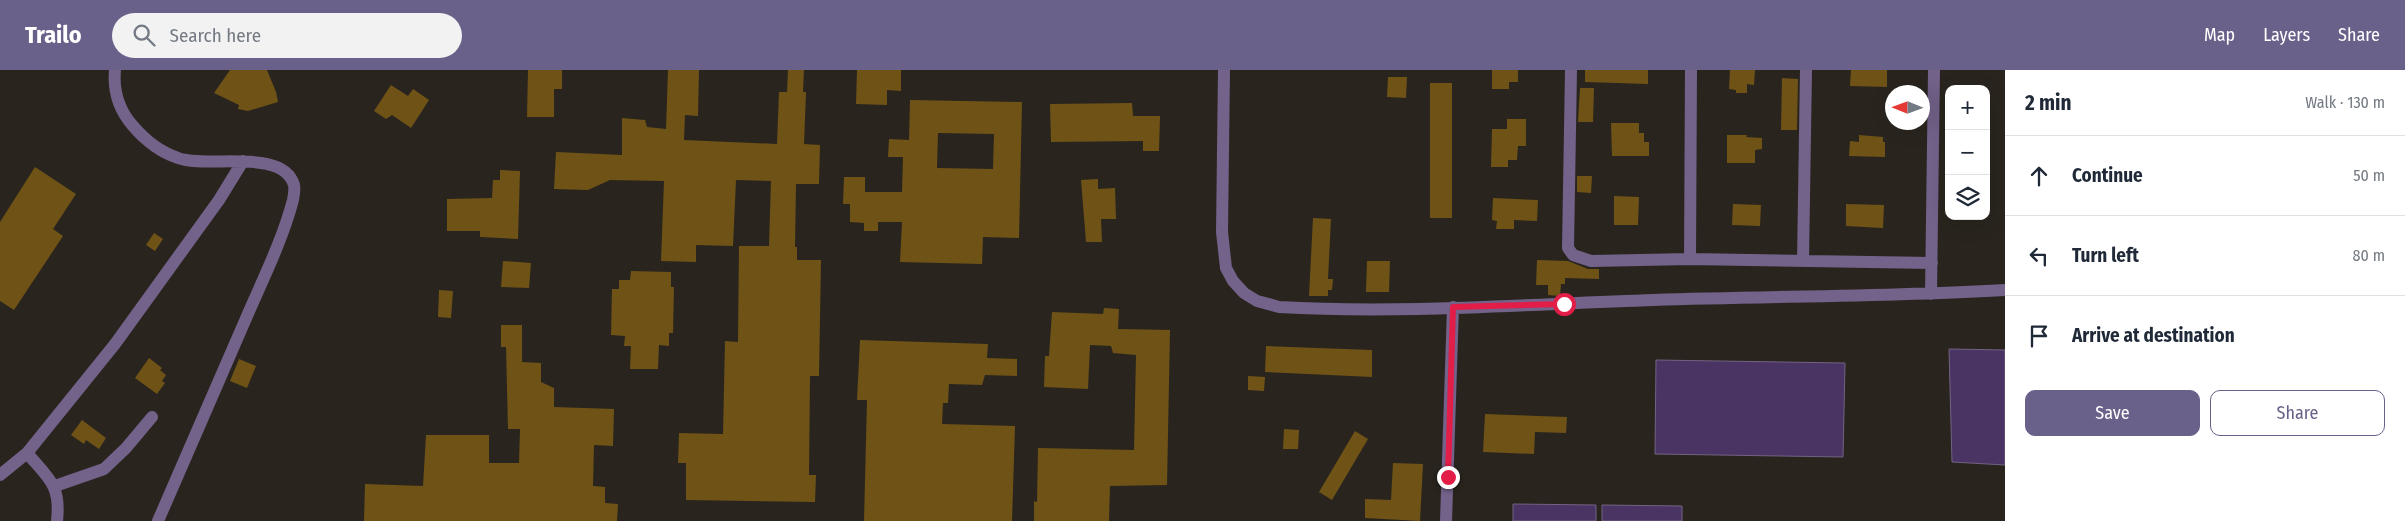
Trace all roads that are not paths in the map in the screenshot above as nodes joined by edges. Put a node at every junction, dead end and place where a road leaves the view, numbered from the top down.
1 (115, 70) edge
2 (1224, 70) edge
3 (1571, 70) edge
4 (1691, 70) edge
5 (1806, 70) edge
6 (1934, 70) edge
7 (243, 161) junction
8 (1690, 259) junction
9 (1802, 261) junction
10 (1932, 263) junction
11 (2005, 290) edge
12 (1932, 294) junction
13 (1453, 307) junction
14 (152, 417) dead end
15 (27, 453) junction
16 (0, 475) edge
17 (55, 486) junction
18 (57, 521) edge
19 (158, 521) edge
20 (1446, 521) edge

1 - 7 street
2 - 13 street
3 - 8 street
4 - 8 street
5 - 9 street
6 - 10 street
7 - 15 street
7 - 19 street
8 - 9 street
9 - 10 street
10 - 12 street
11 - 12 street
12 - 13 street
13 - 20 street
14 - 17 street
15 - 16 street
15 - 17 street
17 - 18 street

